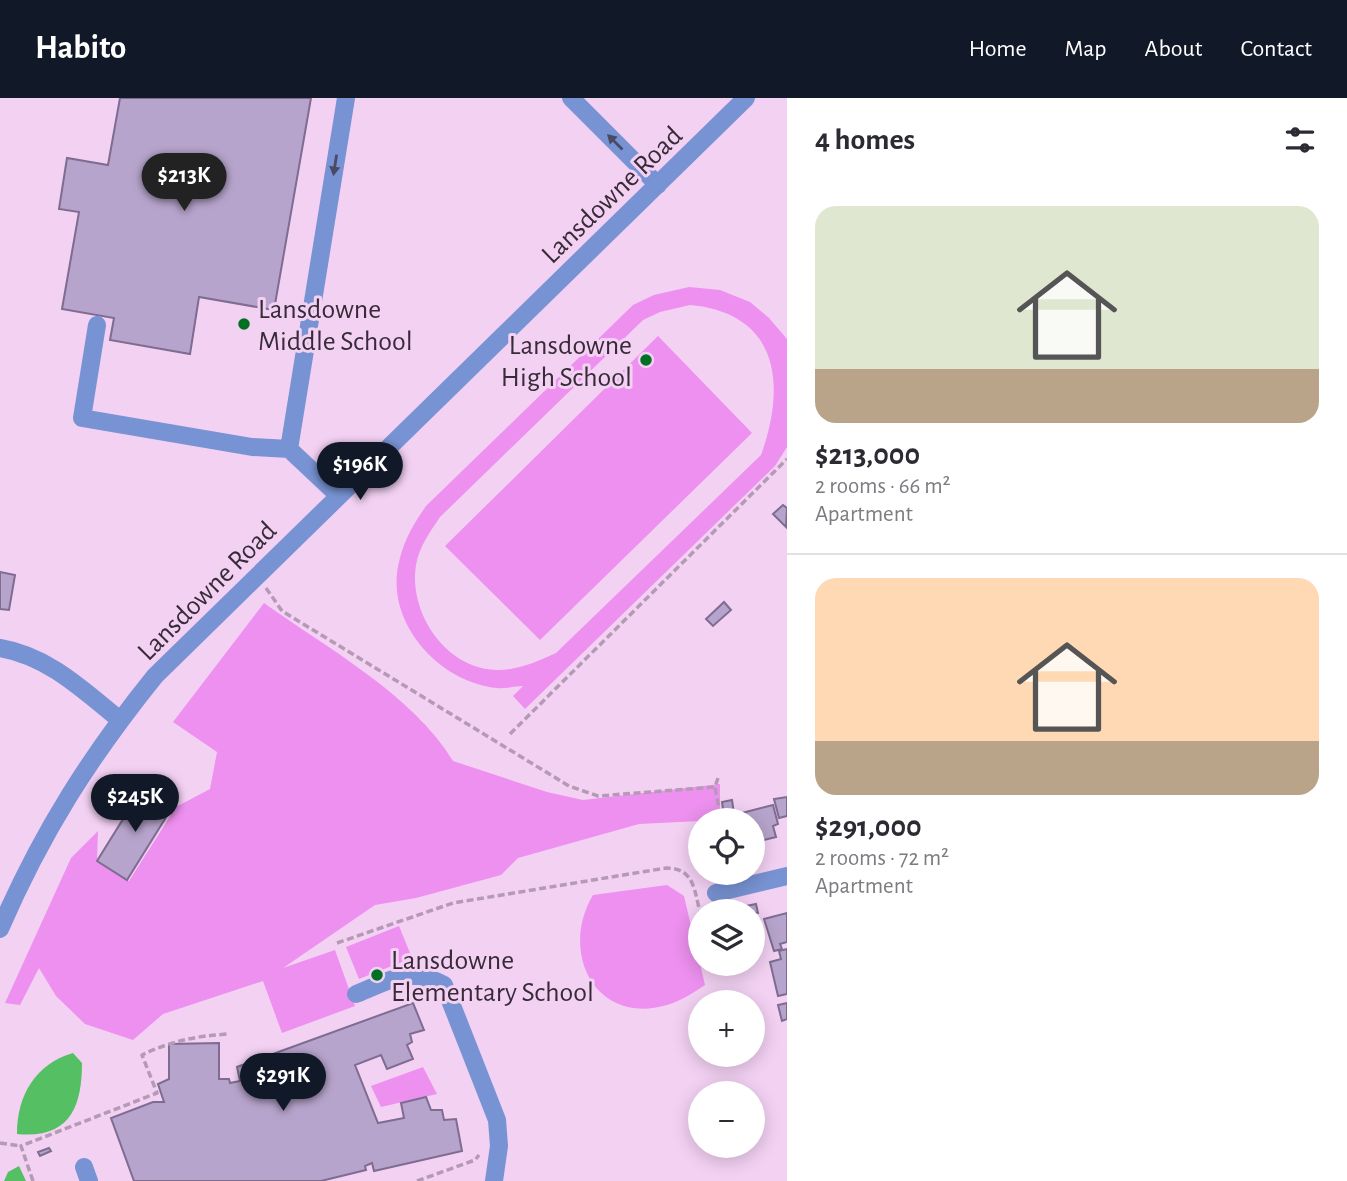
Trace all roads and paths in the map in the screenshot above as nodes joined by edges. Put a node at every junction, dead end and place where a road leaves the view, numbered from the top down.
1 (346, 98) edge
2 (571, 98) edge
3 (746, 98) edge
4 (658, 185) junction
5 (97, 325) dead end
6 (289, 449) junction
7 (787, 459) edge
8 (339, 496) junction
9 (257, 576) junction
10 (0, 648) edge
11 (120, 720) junction
12 (510, 734) dead end
13 (718, 778) dead end
14 (715, 787) junction
15 (719, 808) edge
16 (787, 876) edge
17 (716, 893) dead end
18 (697, 899) edge
19 (0, 929) edge
20 (337, 943) dead end
21 (356, 994) dead end
22 (228, 1034) dead end
23 (0, 1143) edge
24 (21, 1146) junction
25 (480, 1152) dead end
26 (33, 1181) edge
27 (417, 1181) edge
28 (494, 1181) edge

1 -> 6 street
4 -> 2 street
3 - 4 street, Lansdowne Road
4 - 8 street, Lansdowne Road
5 - 6 street
6 - 8 street
7 - 12 path
8 - 9 street, Lansdowne Road
9 - 11 street, Lansdowne Road
9 - 14 path
10 - 11 street
11 - 19 street, Lansdowne Road
13 - 14 path
14 - 15 path
16 - 17 street
18 - 20 path
21 - 28 street
22 - 24 path
23 - 24 path
24 - 26 path
25 - 27 path

